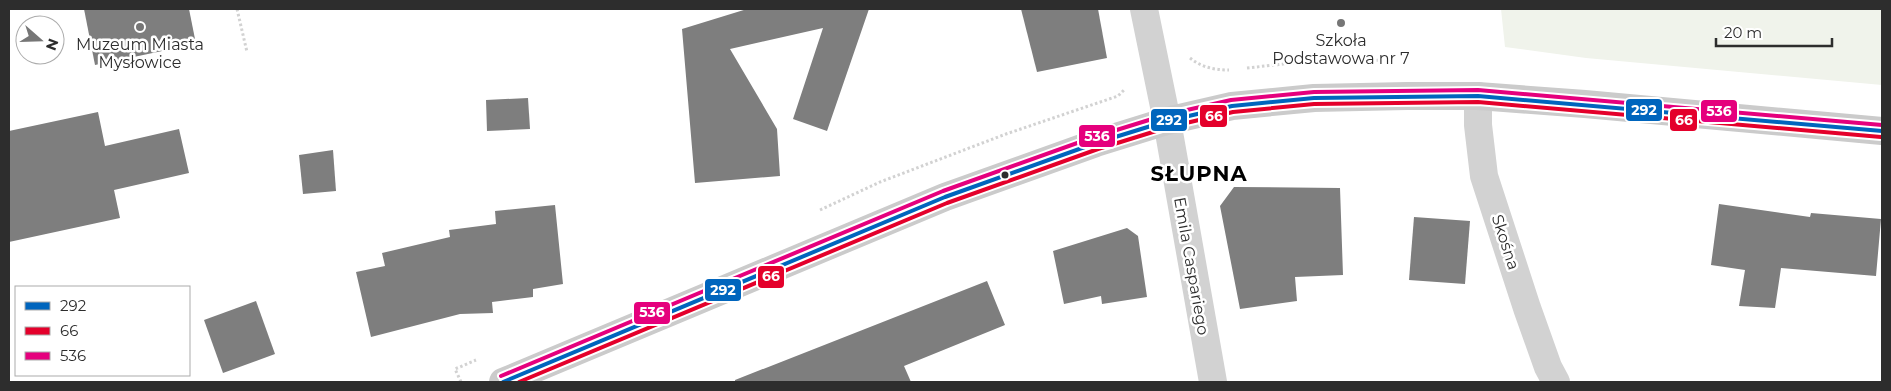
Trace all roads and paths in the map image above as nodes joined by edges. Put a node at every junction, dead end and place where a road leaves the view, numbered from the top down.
1 (238, 9) edge
2 (1144, 9) edge
3 (247, 52) dead end
4 (1478, 96) junction
5 (1167, 121) junction
6 (1882, 131) edge
7 (458, 376) dead end
8 (461, 382) edge
9 (504, 382) edge
10 (1213, 382) edge
11 (1556, 382) edge

1 - 3 path
2 - 5 street, Emila Caspariego
4 - 5 main road
4 - 6 main road
4 - 11 street, Skośna
5 - 9 main road
5 - 10 street, Emila Caspariego
7 - 8 path

